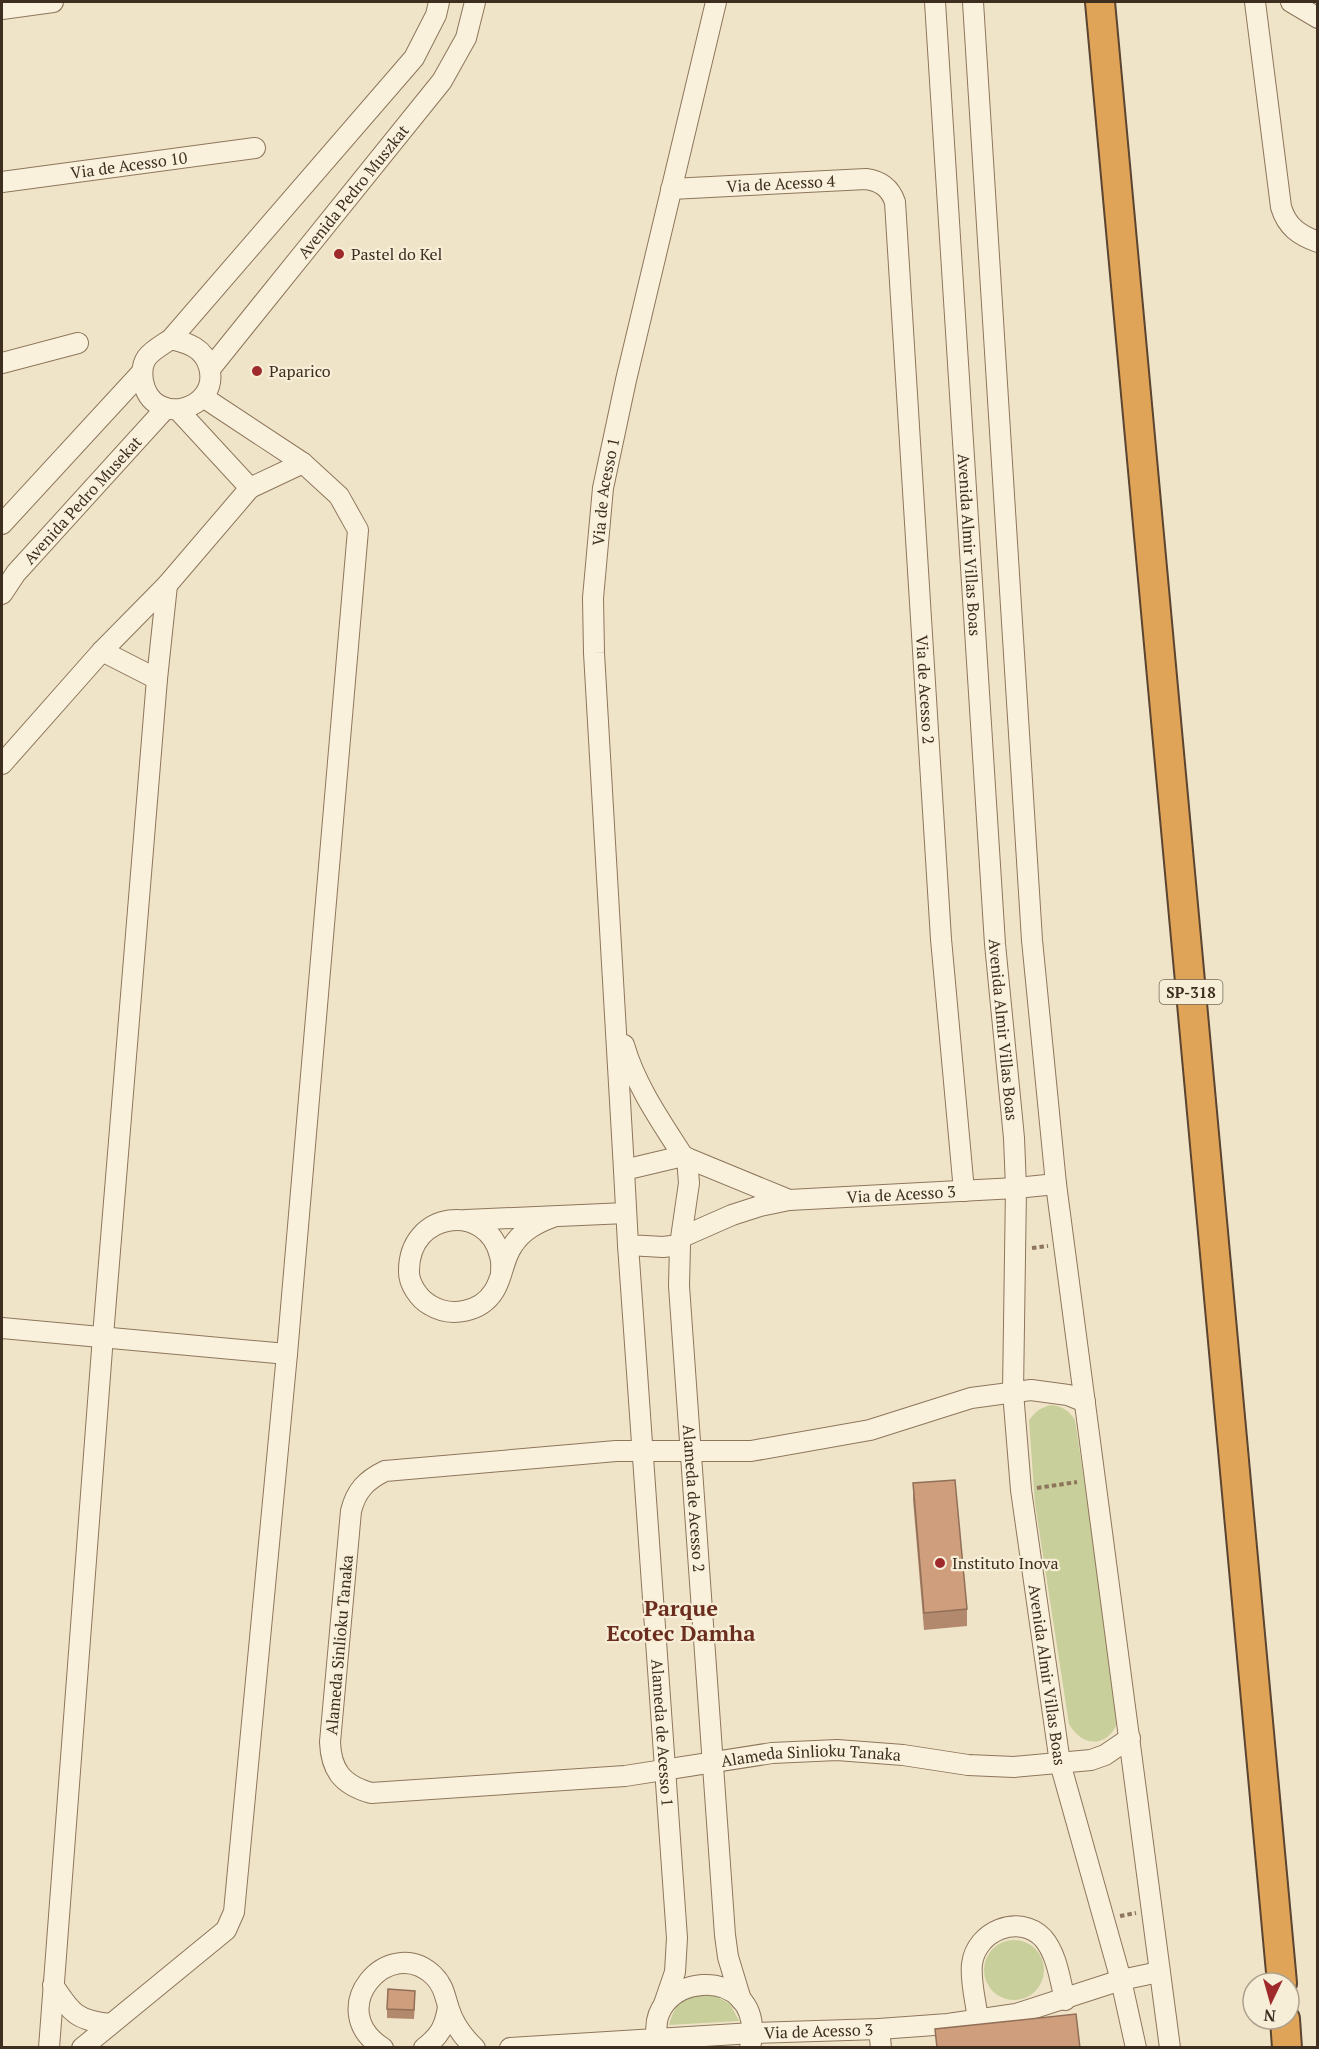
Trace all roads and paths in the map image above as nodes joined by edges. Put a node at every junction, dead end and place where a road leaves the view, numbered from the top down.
1 (53, 2) edge
2 (440, 2) edge
3 (475, 2) edge
4 (716, 2) edge
5 (935, 2) edge
6 (973, 2) edge
7 (1082, 2) edge
8 (1100, 2) edge
9 (1255, 2) edge
10 (1291, 2) edge
11 (2, 9) edge
12 (1317, 18) edge
13 (255, 148) dead end
14 (2, 182) edge
15 (888, 188) joint
16 (671, 189) junction
17 (1317, 242) edge
18 (171, 339) junction
19 (78, 343) dead end
20 (2, 363) edge
21 (210, 369) junction
22 (142, 372) junction
23 (203, 397) junction
24 (172, 409) junction
25 (303, 463) junction
26 (250, 488) junction
27 (2, 524) edge
28 (167, 585) junction
29 (2, 594) edge
30 (102, 651) junction
31 (157, 679) junction
32 (2, 764) edge
33 (614, 995) junction
34 (685, 1157) junction
35 (624, 1170) junction
36 (1056, 1184) junction
37 (1016, 1188) junction
38 (964, 1191) junction
39 (789, 1200) junction
40 (626, 1213) junction
41 (553, 1216) junction
42 (463, 1220) junction
43 (681, 1241) junction
44 (628, 1245) junction
45 (1064, 1245) junction
46 (1015, 1249) junction
47 (501, 1274) junction
48 (2, 1328) edge
49 (103, 1336) junction
50 (288, 1354) junction
51 (1013, 1392) junction
52 (1085, 1402) junction
53 (642, 1451) junction
54 (691, 1451) junction
55 (1095, 1480) junction
56 (1021, 1490) junction
57 (1130, 1738) junction
58 (712, 1762) junction
59 (1060, 1763) junction
60 (665, 1769) junction
61 (1151, 1909) junction
62 (1104, 1920) junction
63 (1261, 1971) edge
64 (1281, 1971) edge
65 (1159, 1972) junction
66 (1121, 1980) junction
67 (53, 1985) junction
68 (741, 2000) junction
69 (1065, 2000) junction
70 (664, 2004) junction
71 (448, 2007) junction
72 (978, 2020) junction
73 (110, 2024) junction
74 (1266, 2031) edge
75 (1286, 2031) edge
76 (880, 2038) edge
77 (751, 2040) edge
78 (658, 2043) edge
79 (530, 2047) edge
80 (49, 2048) edge
81 (82, 2048) edge
82 (382, 2048) edge
83 (424, 2048) edge
84 (475, 2048) edge
85 (510, 2048) edge
86 (1136, 2048) edge
87 (1170, 2048) edge
88 (1268, 2048) edge
89 (1287, 2048) edge

1 - 11 street
2 - 18 street
3 - 21 street, Avenida Pedro Muszkat
4 - 16 street, Via de Acesso 1
5 - 37 street, Avenida Almir Villas Boas
6 - 36 street
7 - 63 highway, SP-318
8 - 64 highway, SP-318
9 - 17 street
10 - 12 street
13 - 14 street, Via de Acesso 10
15 - 16 street, Via de Acesso 4
15 - 38 street, Via de Acesso 2
16 - 33 street, Via de Acesso 1
18 - 21 street
18 - 22 street
19 - 20 street
21 - 23 street
22 - 24 street
22 - 27 street
23 - 24 street
23 - 25 street
24 - 26 street
24 - 29 street, Avenida Pedro Musekat
25 - 26 street
25 - 50 street
26 - 28 street
28 - 30 street
28 - 31 street
30 - 31 street
30 - 32 street
31 - 49 street
33 - 34 street
33 - 35 street, Alameda de Acesso 1
34 - 35 street
34 - 39 street
34 - 43 street, Alameda de Acesso 2
35 - 40 street, Alameda de Acesso 1
36 - 37 street, Via de Acesso 3
36 - 45 street
37 - 38 street, Via de Acesso 3
37 - 46 street, Avenida Almir Villas Boas
38 - 39 street, Via de Acesso 3
39 - 43 street, Via de Acesso 3
40 - 41 street
40 - 44 street, Alameda de Acesso 1
41 - 42 street
41 - 47 street
42 - 47 street
42 - 47 street
43 - 44 street, Via de Acesso 3
43 - 54 street, Alameda de Acesso 2
44 - 53 street, Alameda de Acesso 1
45 - 46 path
45 - 52 street
46 - 51 street, Avenida Almir Villas Boas
48 - 49 street
49 - 50 street
49 - 67 street
50 - 73 street
51 - 52 street, Alameda Sinlioku Tanaka
51 - 54 street, Alameda Sinlioku Tanaka
51 - 56 street, Avenida Almir Villas Boas
52 - 55 street
53 - 54 street, Alameda Sinlioku Tanaka
53 - 60 street, Alameda de Acesso 1
53 - 60 street, Alameda Sinlioku Tanaka
54 - 58 street, Alameda de Acesso 2
55 - 56 path
55 - 57 street
56 - 59 street, Avenida Almir Villas Boas
57 - 59 street, Alameda Sinlioku Tanaka
57 - 61 street
58 - 59 street, Alameda Sinlioku Tanaka
58 - 60 street, Alameda Sinlioku Tanaka
58 - 68 street, Alameda de Acesso 2
59 - 62 street, Avenida Almir Villas Boas
60 - 70 street, Alameda de Acesso 1
61 - 62 path
61 - 65 street
62 - 66 street, Avenida Almir Villas Boas
65 - 66 street, Via de Acesso 3
65 - 87 street
66 - 69 street, Via de Acesso 3
66 - 86 street, Avenida Almir Villas Boas
67 - 73 street
67 - 80 street
68 - 70 street
68 - 77 street, Alameda de Acesso 2
69 - 72 street, Via de Acesso 3
69 - 72 street
70 - 78 street, Alameda de Acesso 1
71 - 82 street
71 - 83 street
71 - 84 street
72 - 76 street, Via de Acesso 3
73 - 81 street
74 - 88 highway
75 - 89 highway
76 - 77 street, Via de Acesso 3
77 - 78 street, Via de Acesso 3
78 - 79 street, Via de Acesso 3
79 - 85 street, Via de Acesso 3

